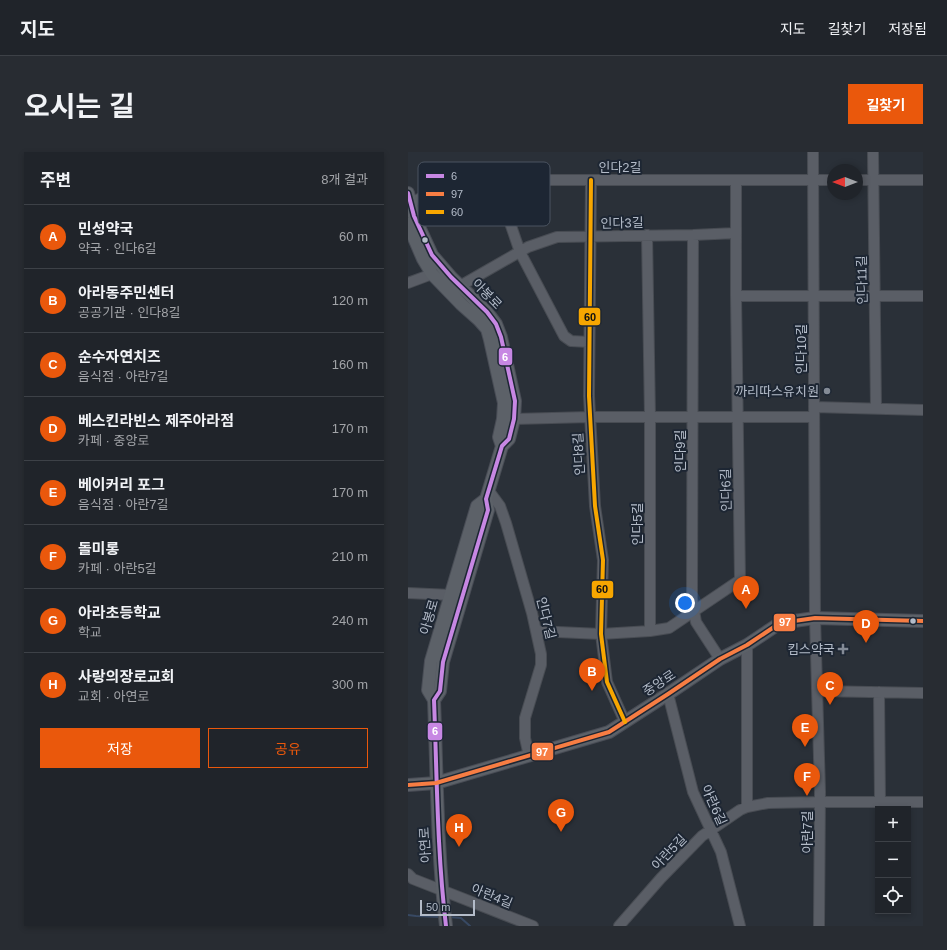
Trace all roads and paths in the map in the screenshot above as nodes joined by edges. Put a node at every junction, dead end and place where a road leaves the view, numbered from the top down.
1 (813, 152) edge
2 (873, 152) edge
3 (550, 180) edge
4 (591, 180) junction
5 (736, 180) junction
6 (813, 180) junction
7 (827, 180) edge
8 (863, 180) edge
9 (873, 180) junction
10 (923, 180) edge
11 (409, 200) edge
12 (408, 224) edge
13 (418, 225) edge
14 (419, 226) edge
15 (511, 226) edge
16 (736, 233) junction
17 (648, 235) junction
18 (693, 235) junction
19 (591, 236) junction
20 (520, 252) junction
21 (432, 274) junction
22 (408, 283) edge
23 (456, 291) junction
24 (814, 295) junction
25 (736, 296) junction
26 (875, 296) junction
27 (923, 296) edge
28 (589, 342) junction
29 (876, 408) junction
30 (923, 410) edge
31 (814, 412) junction
32 (590, 417) junction
33 (650, 417) junction
34 (693, 417) junction
35 (738, 417) junction
36 (514, 419) junction
37 (502, 446) junction
38 (488, 495) junction
39 (408, 594) edge
40 (451, 594) junction
41 (694, 612) junction
42 (815, 618) junction
43 (923, 621) edge
44 (536, 631) junction
45 (650, 631) junction
46 (601, 634) junction
47 (747, 645) junction
48 (720, 659) junction
49 (817, 691) junction
50 (879, 692) junction
51 (923, 693) edge
52 (668, 694) junction
53 (434, 700) junction
54 (625, 722) junction
55 (529, 756) junction
56 (436, 783) junction
57 (408, 785) edge
58 (880, 801) junction
59 (820, 802) junction
60 (923, 802) edge
61 (747, 807) junction
62 (711, 830) junction
63 (408, 874) edge
64 (442, 890) junction
65 (446, 925) edge
66 (533, 926) edge
67 (618, 926) edge
68 (740, 926) edge
69 (819, 926) edge

1 - 6 street, 인다10길
2 - 9 street, 인다11길
3 - 4 street, 인다2길
4 - 5 street, 인다2길
4 - 19 street, 인다8길
5 - 6 street, 인다2길
5 - 16 street, 인다6길
6 - 7 street, 인다2길
6 - 24 street, 인다10길
8 - 9 street
9 - 10 street
9 - 26 street, 인다11길
11 - 13 main road, 아봉로
12 - 21 main road, 아봉로
14 - 23 main road, 아봉로
15 - 20 street
16 - 18 street, 인다3길
16 - 25 street, 인다6길
17 - 18 street, 인다3길
17 - 19 street, 인다3길
17 - 33 street, 인다5길
18 - 34 street, 인다9길
19 - 20 street, 인다3길
19 - 28 street, 인다8길
20 - 23 street, 인다3길
20 - 28 street
21 - 22 street
21 - 23 main road, 아봉로
23 - 36 main road, 아봉로
23 - 37 main road, 아봉로
24 - 25 street
24 - 26 street
24 - 31 street, 인다10길
25 - 35 street, 인다6길
26 - 27 street
26 - 29 street, 인다11길
28 - 32 street, 인다8길
29 - 30 street
29 - 31 street
31 - 35 street
31 - 42 street, 인다10길
32 - 33 street
32 - 36 street
32 - 46 street, 인다8길
33 - 34 street
33 - 45 street, 인다5길
34 - 35 street
34 - 41 street, 인다9길
35 - 41 street, 인다6길
36 - 37 main road, 아봉로
37 - 38 main road, 아봉로
38 - 40 main road, 아봉로
38 - 44 street, 인다7길
38 - 53 main road, 아봉로
39 - 40 street
40 - 53 main road, 아봉로
41 - 45 street, 인다6길
41 - 48 street, 인다9길
42 - 43 main road, 중앙로
42 - 47 main road, 중앙로
42 - 49 street, 아란7길
44 - 46 street, 인다6길
44 - 55 street, 인다7길
45 - 46 street, 인다6길
46 - 54 street, 인다8길
47 - 48 main road, 중앙로
47 - 61 street
48 - 52 main road, 중앙로
49 - 50 street
49 - 59 street, 아란7길
50 - 51 street
50 - 58 street
52 - 54 main road, 중앙로
52 - 62 street, 아란6길
53 - 56 main road, 아봉로
54 - 55 main road, 중앙로
55 - 56 main road, 중앙로
56 - 57 main road, 중앙로
56 - 64 main road, 아연로
58 - 59 street, 아란5길
58 - 60 street, 아란5길
59 - 61 street, 아란5길
59 - 69 street, 아란7길
61 - 62 street, 아란5길
62 - 67 street, 아란5길
62 - 68 street, 아란6길
63 - 64 street, 아란4길
64 - 65 main road, 아연로
64 - 66 street, 아란4길

